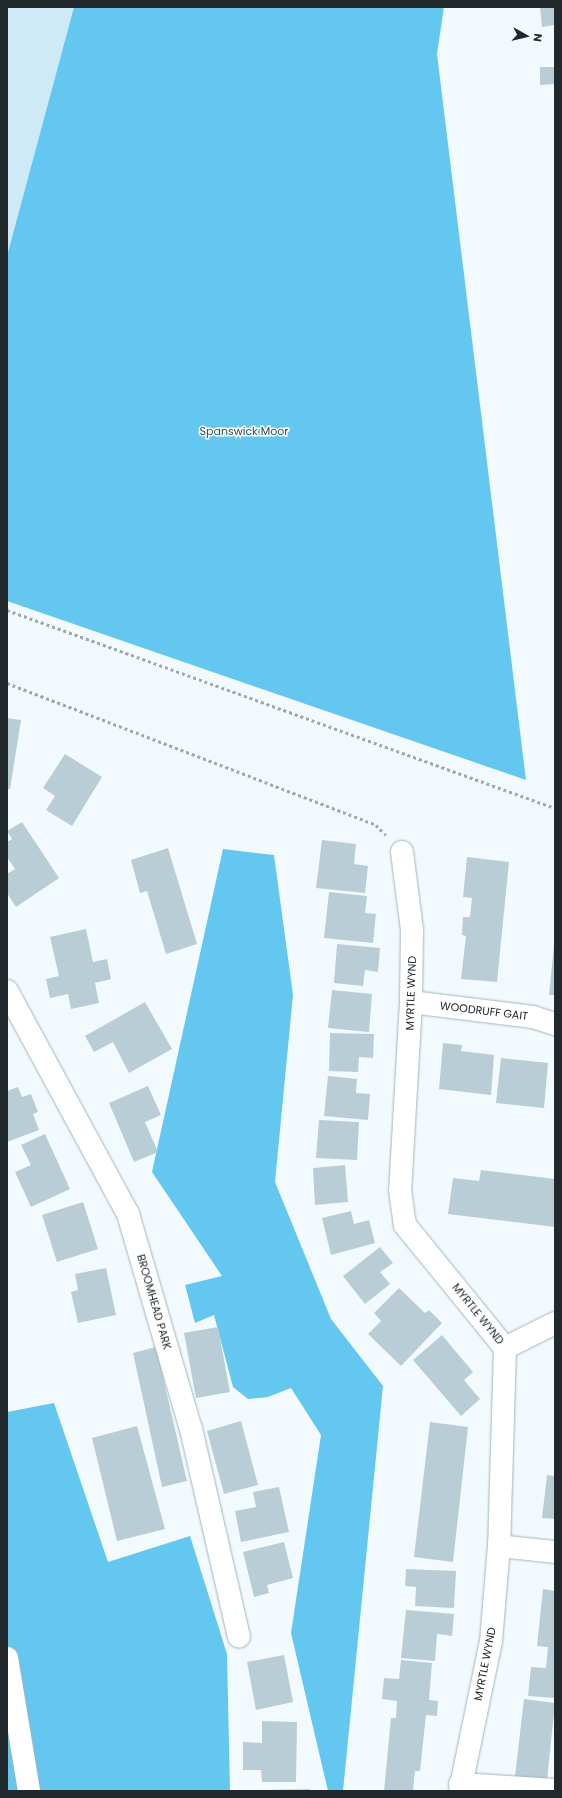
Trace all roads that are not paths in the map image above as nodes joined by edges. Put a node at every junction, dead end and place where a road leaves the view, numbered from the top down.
1 (402, 852) road end
2 (7, 992) edge
3 (411, 1002) junction
4 (555, 1024) edge
5 (555, 1323) edge
6 (505, 1348) junction
7 (499, 1546) junction
8 (555, 1552) edge
9 (239, 1637) dead end
10 (7, 1658) edge
11 (460, 1787) edge
12 (555, 1790) edge
13 (29, 1791) edge

1 - 3 street, MYRTLE WYND
2 - 9 street, BROOMHEAD PARK
3 - 4 street, WOODRUFF GAIT
3 - 6 street, MYRTLE WYND
5 - 6 street
6 - 7 street, MYRTLE WYND
7 - 8 street
7 - 11 street, MYRTLE WYND
10 - 13 street
11 - 12 street

